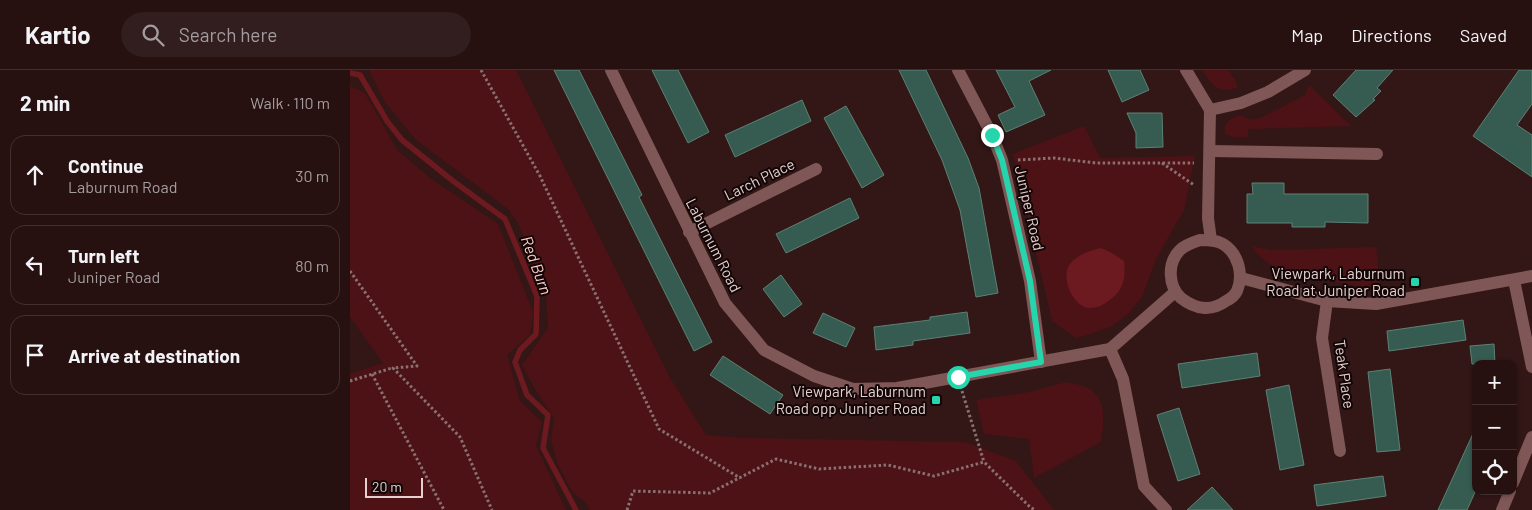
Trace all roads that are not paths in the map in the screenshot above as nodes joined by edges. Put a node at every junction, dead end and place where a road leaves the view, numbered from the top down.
1 (610, 70) edge
2 (958, 70) edge
3 (1186, 70) edge
4 (1305, 70) edge
5 (1210, 110) junction
6 (1378, 154) dead end
7 (1210, 157) junction
8 (816, 169) dead end
9 (689, 232) junction
10 (1212, 240) junction
11 (1532, 276) edge
12 (1241, 278) junction
13 (1514, 280) junction
14 (1174, 292) junction
15 (1327, 301) junction
16 (1110, 349) junction
17 (1041, 362) junction
18 (1532, 366) edge
19 (1532, 437) edge
20 (1340, 451) dead end
21 (1517, 473) edge
22 (1508, 495) edge
23 (1166, 510) edge
24 (1502, 510) edge

1 - 9 street, Laburnum Road
2 - 17 street, Juniper Road
3 - 5 street
4 - 5 street
5 - 7 street
6 - 7 street
7 - 10 street
8 - 9 street, Larch Place
9 - 17 street, Laburnum Road
10 - 12 street
10 - 14 street
11 - 13 street
12 - 14 street
12 - 15 street
13 - 15 street
13 - 18 street
14 - 16 street
15 - 20 street, Teak Place
16 - 17 street, Laburnum Road
16 - 23 street
19 - 21 street
22 - 24 street

